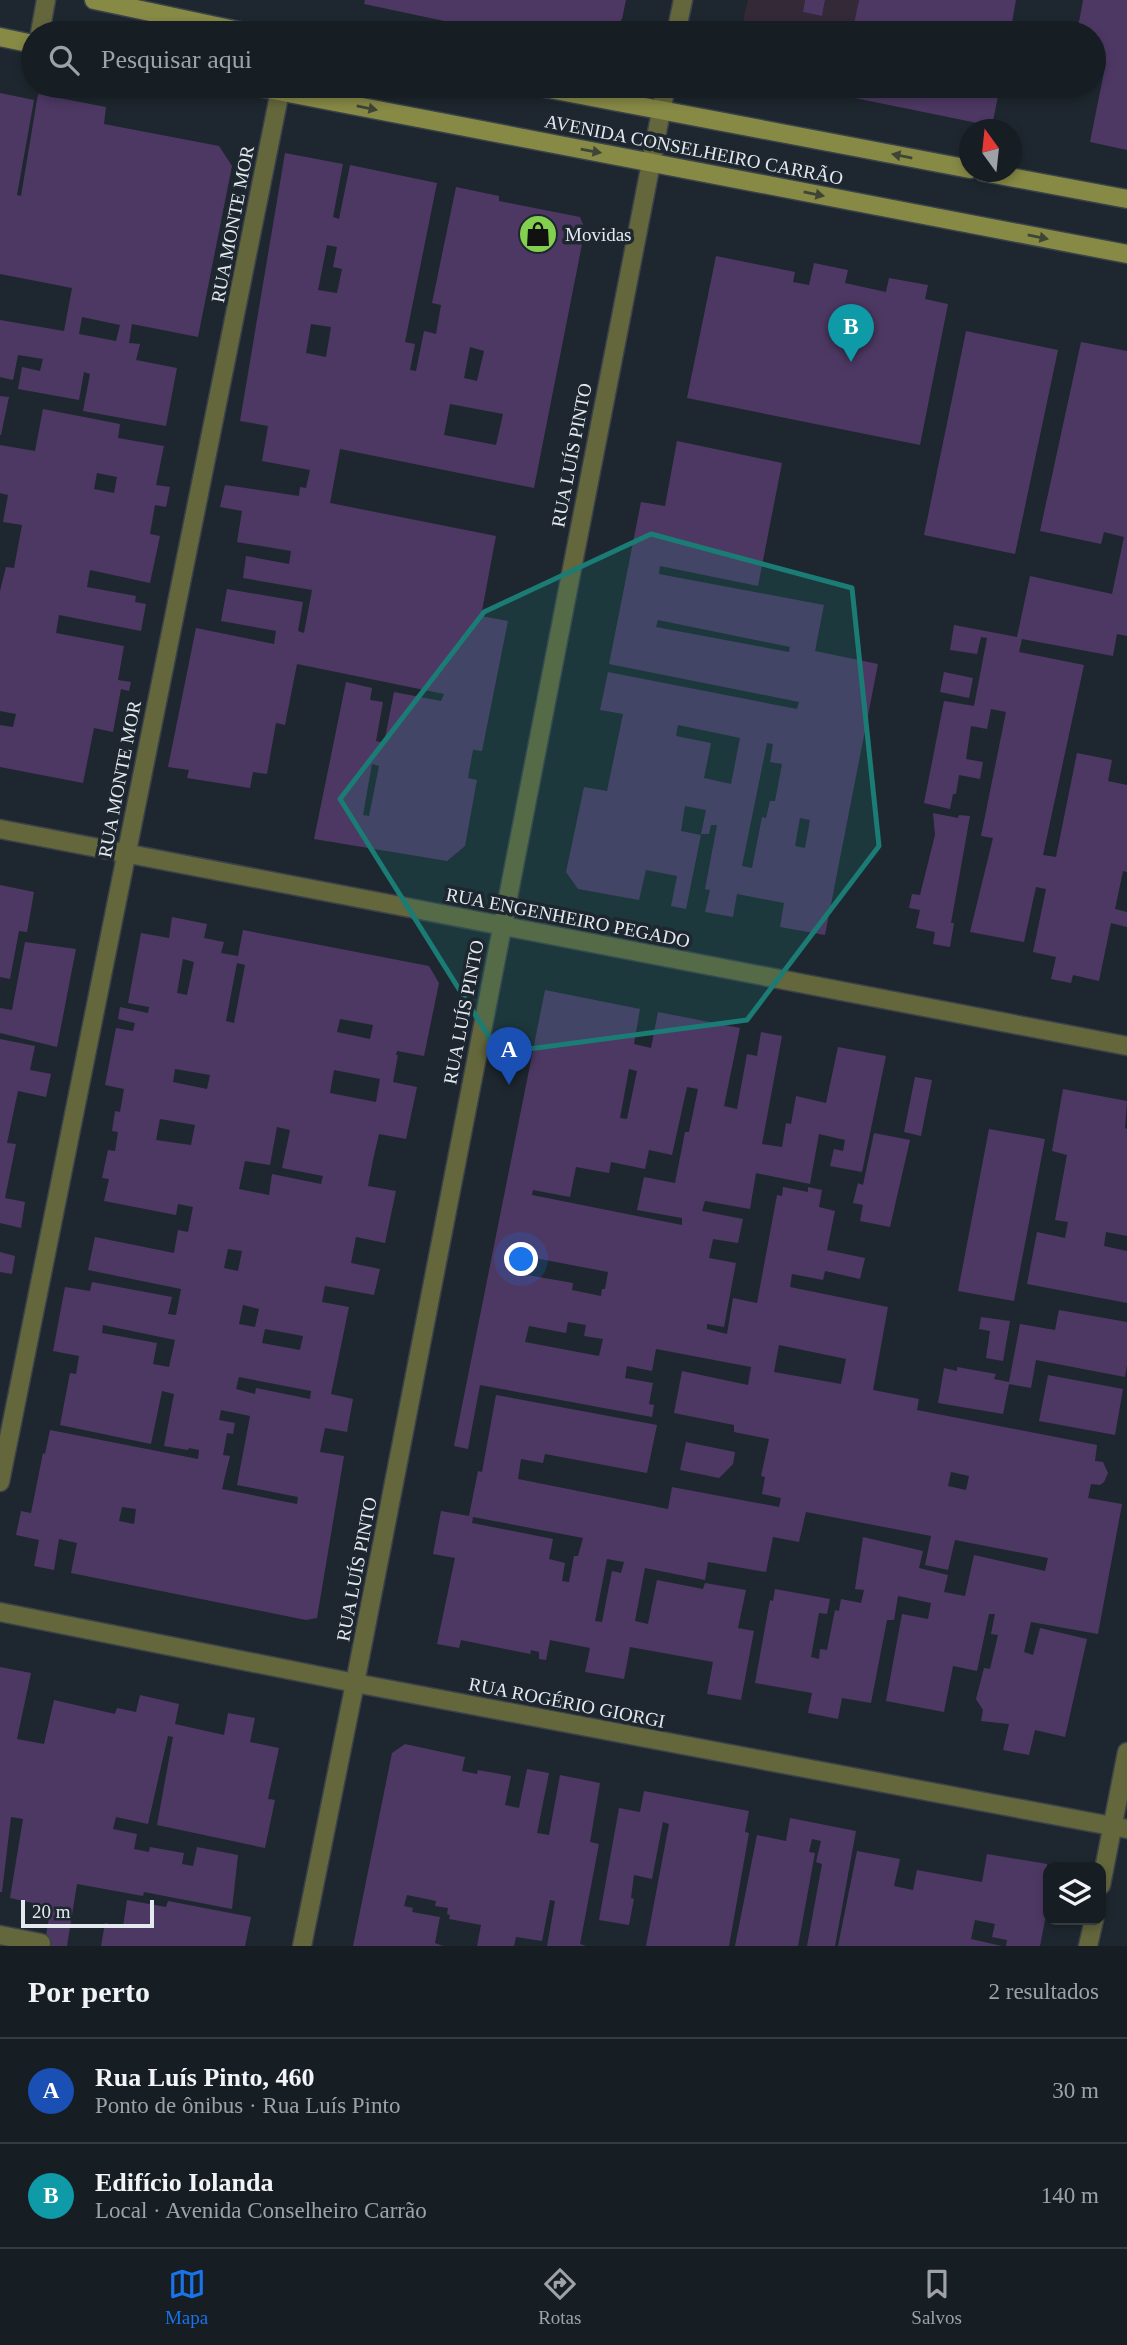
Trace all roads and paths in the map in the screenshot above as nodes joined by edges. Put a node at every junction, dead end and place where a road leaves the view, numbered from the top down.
1 (46, 0) edge
2 (94, 0) edge
3 (683, 0) edge
4 (42, 21) edge
5 (193, 21) edge
6 (679, 21) edge
7 (0, 37) edge
8 (21, 41) edge
9 (279, 98) edge
10 (331, 98) edge
11 (598, 98) edge
12 (664, 98) edge
13 (661, 110) junction
14 (650, 162) junction
15 (959, 167) edge
16 (1022, 179) edge
17 (1127, 199) edge
18 (1127, 254) edge
19 (0, 829) edge
20 (126, 853) junction
21 (501, 925) junction
22 (1127, 1046) edge
23 (0, 1482) edge
24 (0, 1612) edge
25 (355, 1683) junction
26 (1127, 1752) edge
27 (1120, 1828) edge
28 (1106, 1870) edge
29 (1093, 1925) edge
30 (0, 1935) edge
31 (41, 1943) dead end
32 (302, 1946) edge
33 (1088, 1946) edge

1 - 4 street
2 - 5 main road
3 - 6 street
7 - 8 main road
9 - 20 street, RUA MONTE MOR
10 -> 14 main road, AVENIDA CONSELHEIRO CARRÃO
11 - 13 main road, AVENIDA CONSELHEIRO CARRÃO
12 - 13 street, RUA LUÍS PINTO
13 - 14 street, RUA LUÍS PINTO
15 -> 13 main road, AVENIDA CONSELHEIRO CARRÃO
14 -> 18 main road, AVENIDA CONSELHEIRO CARRÃO
14 - 21 street, RUA LUÍS PINTO
16 - 17 main road
19 - 20 street, RUA ENGENHEIRO PEGADO
20 - 21 street, RUA ENGENHEIRO PEGADO
20 - 23 street, RUA MONTE MOR
21 - 22 street, RUA ENGENHEIRO PEGADO
21 - 25 street, RUA LUÍS PINTO
24 - 25 street, RUA ROGÉRIO GIORGI
25 - 27 street, RUA ROGÉRIO GIORGI
25 - 32 street, RUA LUÍS PINTO
26 - 27 street
27 - 28 street
29 - 33 street
30 - 31 street

